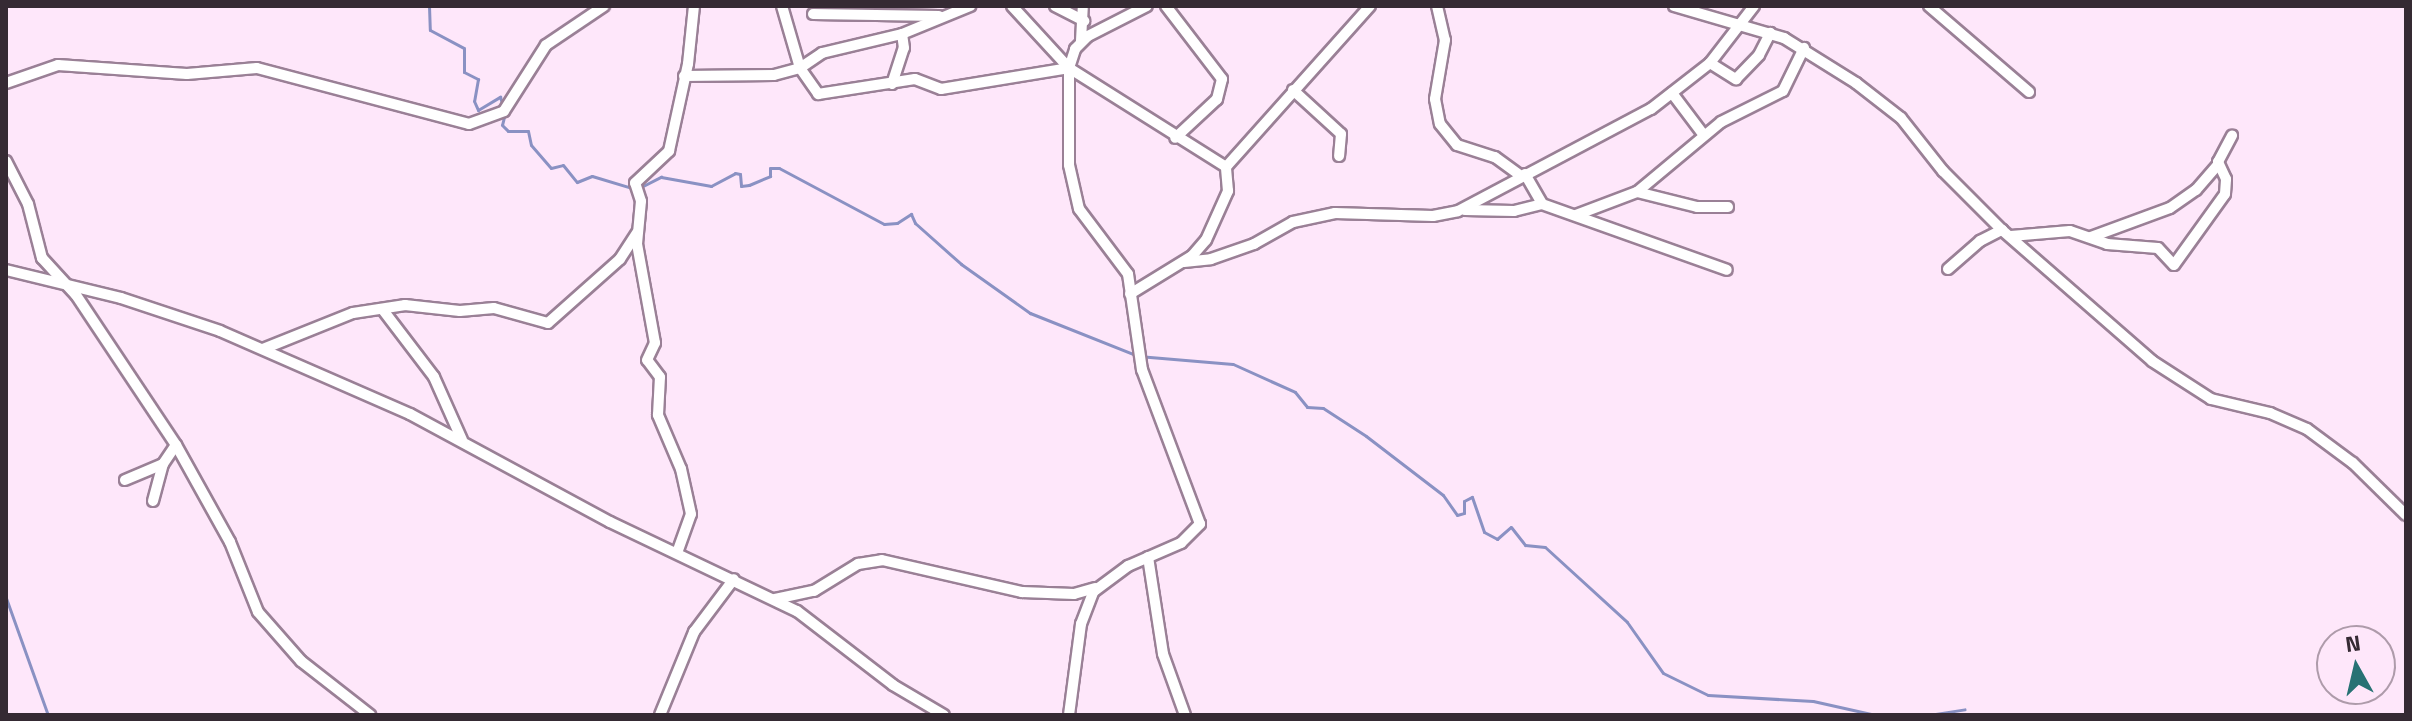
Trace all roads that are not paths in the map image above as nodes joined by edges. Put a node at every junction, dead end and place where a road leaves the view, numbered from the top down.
1 (604, 6) edge
2 (694, 6) edge
3 (782, 6) edge
4 (970, 6) edge
5 (1012, 6) edge
6 (1055, 6) edge
7 (1083, 6) edge
8 (1147, 6) edge
9 (1166, 6) edge
10 (1370, 6) edge
11 (1437, 6) edge
12 (1674, 6) edge
13 (1754, 6) edge
14 (1929, 6) edge
15 (813, 14) dead end
16 (945, 16) junction
17 (1084, 21) junction
18 (1737, 23) junction
19 (1770, 33) junction
20 (902, 34) junction
21 (1081, 41) junction
22 (1804, 48) junction
23 (1710, 63) junction
24 (800, 68) junction
25 (1069, 68) junction
26 (684, 76) junction
27 (6, 83) edge
28 (892, 84) junction
29 (1293, 90) junction
30 (2029, 92) dead end
31 (1672, 93) junction
32 (1703, 134) junction
33 (2232, 136) dead end
34 (1175, 138) junction
35 (1339, 156) dead end
36 (6, 161) edge
37 (2218, 165) junction
38 (1226, 167) junction
39 (1522, 174) junction
40 (1637, 192) junction
41 (1542, 204) junction
42 (1728, 207) dead end
43 (1458, 211) junction
44 (1576, 215) junction
45 (637, 233) junction
46 (2006, 233) junction
47 (2091, 237) junction
48 (1184, 262) junction
49 (1948, 269) dead end
50 (6, 270) edge
51 (1727, 270) dead end
52 (68, 284) junction
53 (1130, 294) junction
54 (383, 310) junction
55 (263, 349) junction
56 (462, 440) junction
57 (176, 445) junction
58 (163, 464) junction
59 (125, 480) dead end
60 (153, 501) dead end
61 (2406, 515) edge
62 (677, 553) junction
63 (1148, 557) junction
64 (734, 579) junction
65 (1101, 583) junction
66 (775, 599) junction
67 (370, 715) edge
68 (660, 715) edge
69 (944, 715) edge
70 (1069, 715) edge
71 (1185, 715) edge

1 - 27 street
2 - 26 street
3 - 24 street
4 - 16 street
5 - 25 street
6 - 17 street
7 - 17 street
8 - 21 street
9 - 34 street
10 - 29 street
11 - 39 street
12 - 18 street
13 - 18 street
14 - 30 street
15 - 16 street
16 - 20 street
17 - 21 street
18 - 19 street
18 - 23 street
19 - 22 street
19 - 23 street
20 - 24 street
20 - 28 street
21 - 25 street
22 - 32 street
22 - 46 street
23 - 31 street
24 - 26 street
24 - 28 street
25 - 28 street
25 - 34 street
25 - 53 street
26 - 45 street
29 - 35 street
29 - 38 street
31 - 32 street
31 - 39 street
32 - 40 street
33 - 37 street
34 - 38 street
36 - 52 street
37 - 47 street
37 - 47 street
38 - 48 street
39 - 41 street
39 - 43 street
40 - 42 street
40 - 44 street
41 - 43 street
41 - 44 street
43 - 48 street
44 - 51 street
45 - 54 street
45 - 62 street
46 - 47 street
46 - 49 street
46 - 61 street
48 - 53 street
50 - 52 street
52 - 55 street
52 - 57 street
53 - 63 street
54 - 55 street
54 - 56 street
55 - 56 street
56 - 62 street
57 - 58 street
57 - 67 street
58 - 59 street
58 - 60 street
62 - 64 street
63 - 65 street
63 - 71 street
64 - 66 street
64 - 68 street
65 - 66 street
65 - 70 street
66 - 69 street

